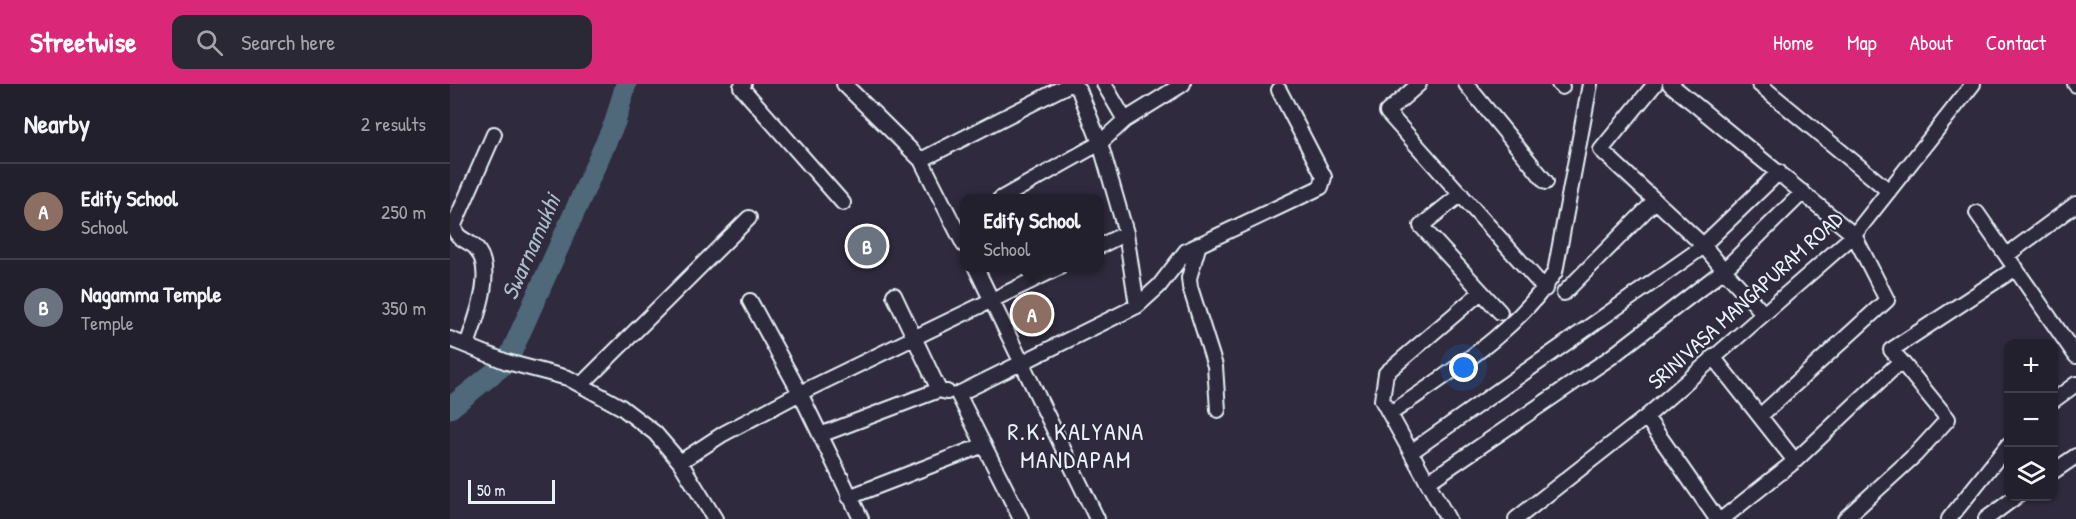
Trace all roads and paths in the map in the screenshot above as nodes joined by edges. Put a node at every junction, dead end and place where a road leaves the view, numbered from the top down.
1 (744, 84) edge
2 (843, 84) edge
3 (1071, 84) edge
4 (1104, 84) edge
5 (1183, 84) edge
6 (1419, 84) edge
7 (1466, 84) edge
8 (1590, 84) edge
9 (1655, 84) edge
10 (1670, 84) edge
11 (1759, 84) edge
12 (1973, 84) edge
13 (1279, 90) dead end
14 (1125, 120) junction
15 (494, 134) dead end
16 (1100, 143) junction
17 (921, 160) junction
18 (1779, 172) junction
19 (1546, 182) dead end
20 (1889, 191) junction
21 (1803, 192) junction
22 (1007, 194) edge
23 (1461, 194) junction
24 (1655, 201) junction
25 (843, 202) dead end
26 (2076, 204) edge
27 (1977, 213) dead end
28 (749, 218) dead end
29 (959, 221) edge
30 (1126, 233) junction
31 (1854, 235) junction
32 (1104, 244) edge
33 (1199, 244) junction
34 (1703, 245) junction
35 (2007, 255) junction
36 (2016, 268) junction
37 (1724, 270) junction
38 (979, 272) edge
39 (1048, 272) edge
40 (1545, 288) junction
41 (1481, 292) junction
42 (1564, 293) dead end
43 (894, 295) dead end
44 (994, 300) junction
45 (750, 301) dead end
46 (1137, 306) junction
47 (1500, 312) dead end
48 (1763, 313) junction
49 (915, 337) junction
50 (450, 339) edge
51 (466, 345) junction
52 (2076, 356) edge
53 (1713, 357) junction
54 (1901, 361) junction
55 (1021, 362) junction
56 (2076, 384) edge
57 (580, 385) junction
58 (939, 390) junction
59 (800, 393) junction
60 (958, 394) junction
61 (2058, 397) edge
62 (1218, 410) dead end
63 (1390, 414) junction
64 (1760, 416) junction
65 (1646, 417) junction
66 (820, 435) junction
67 (984, 445) junction
68 (2006, 447) edge
69 (1411, 452) junction
70 (2076, 456) edge
71 (1795, 461) junction
72 (680, 462) junction
73 (2058, 468) edge
74 (1428, 482) junction
75 (849, 497) junction
76 (2010, 501) edge
77 (714, 519) edge
78 (861, 519) edge
79 (1021, 519) edge
80 (1097, 519) edge
81 (1448, 519) edge
82 (1516, 519) edge
83 (1717, 519) edge
84 (1722, 519) edge
85 (1845, 519) edge
86 (1949, 519) edge
87 (1986, 519) edge

1 - 25 street
2 - 17 street
3 - 16 street
3 - 17 street
4 - 14 street
5 - 14 street
6 - 23 street
7 - 19 street
8 - 40 street
9 - 24 street
10 - 18 street
11 - 20 street
12 - 20 street, SRINIVASA MANGAPURAM ROAD
13 - 33 street
14 - 16 street
15 - 51 street
16 - 22 street
16 - 30 street
17 - 29 street
18 - 21 street
18 - 34 street
20 - 31 street, SRINIVASA MANGAPURAM ROAD
21 - 31 street
21 - 37 street
23 - 40 street
23 - 41 street
24 - 34 street
24 - 42 street
26 - 35 street
27 - 35 street
28 - 57 street
30 - 32 street
30 - 46 street
31 - 48 street, SRINIVASA MANGAPURAM ROAD
31 - 64 street
33 - 46 street
33 - 62 street
34 - 37 street
34 - 69 street
35 - 36 street
36 - 52 street
36 - 54 street
37 - 48 street
37 - 74 street
38 - 44 street
39 - 44 street
40 - 63 street
41 - 47 street
41 - 63 street
43 - 49 street
44 - 49 street
44 - 55 street
45 - 59 street
46 - 55 street
48 - 53 street, SRINIVASA MANGAPURAM ROAD
49 - 58 street
49 - 59 street
50 - 51 street
51 - 57 street
53 - 64 street
53 - 65 street, SRINIVASA MANGAPURAM ROAD
54 - 71 street
54 - 85 street
55 - 60 street
55 - 80 street
56 - 61 street
57 - 72 street
58 - 60 street
58 - 66 street
59 - 66 street
59 - 72 street
60 - 67 street
63 - 69 street
64 - 71 street
65 - 82 street, SRINIVASA MANGAPURAM ROAD
65 - 83 street
66 - 75 street
67 - 75 street
67 - 79 street
68 - 86 street
69 - 74 street
70 - 73 street
71 - 84 street
72 - 77 street
74 - 81 street
75 - 78 street
76 - 87 street

